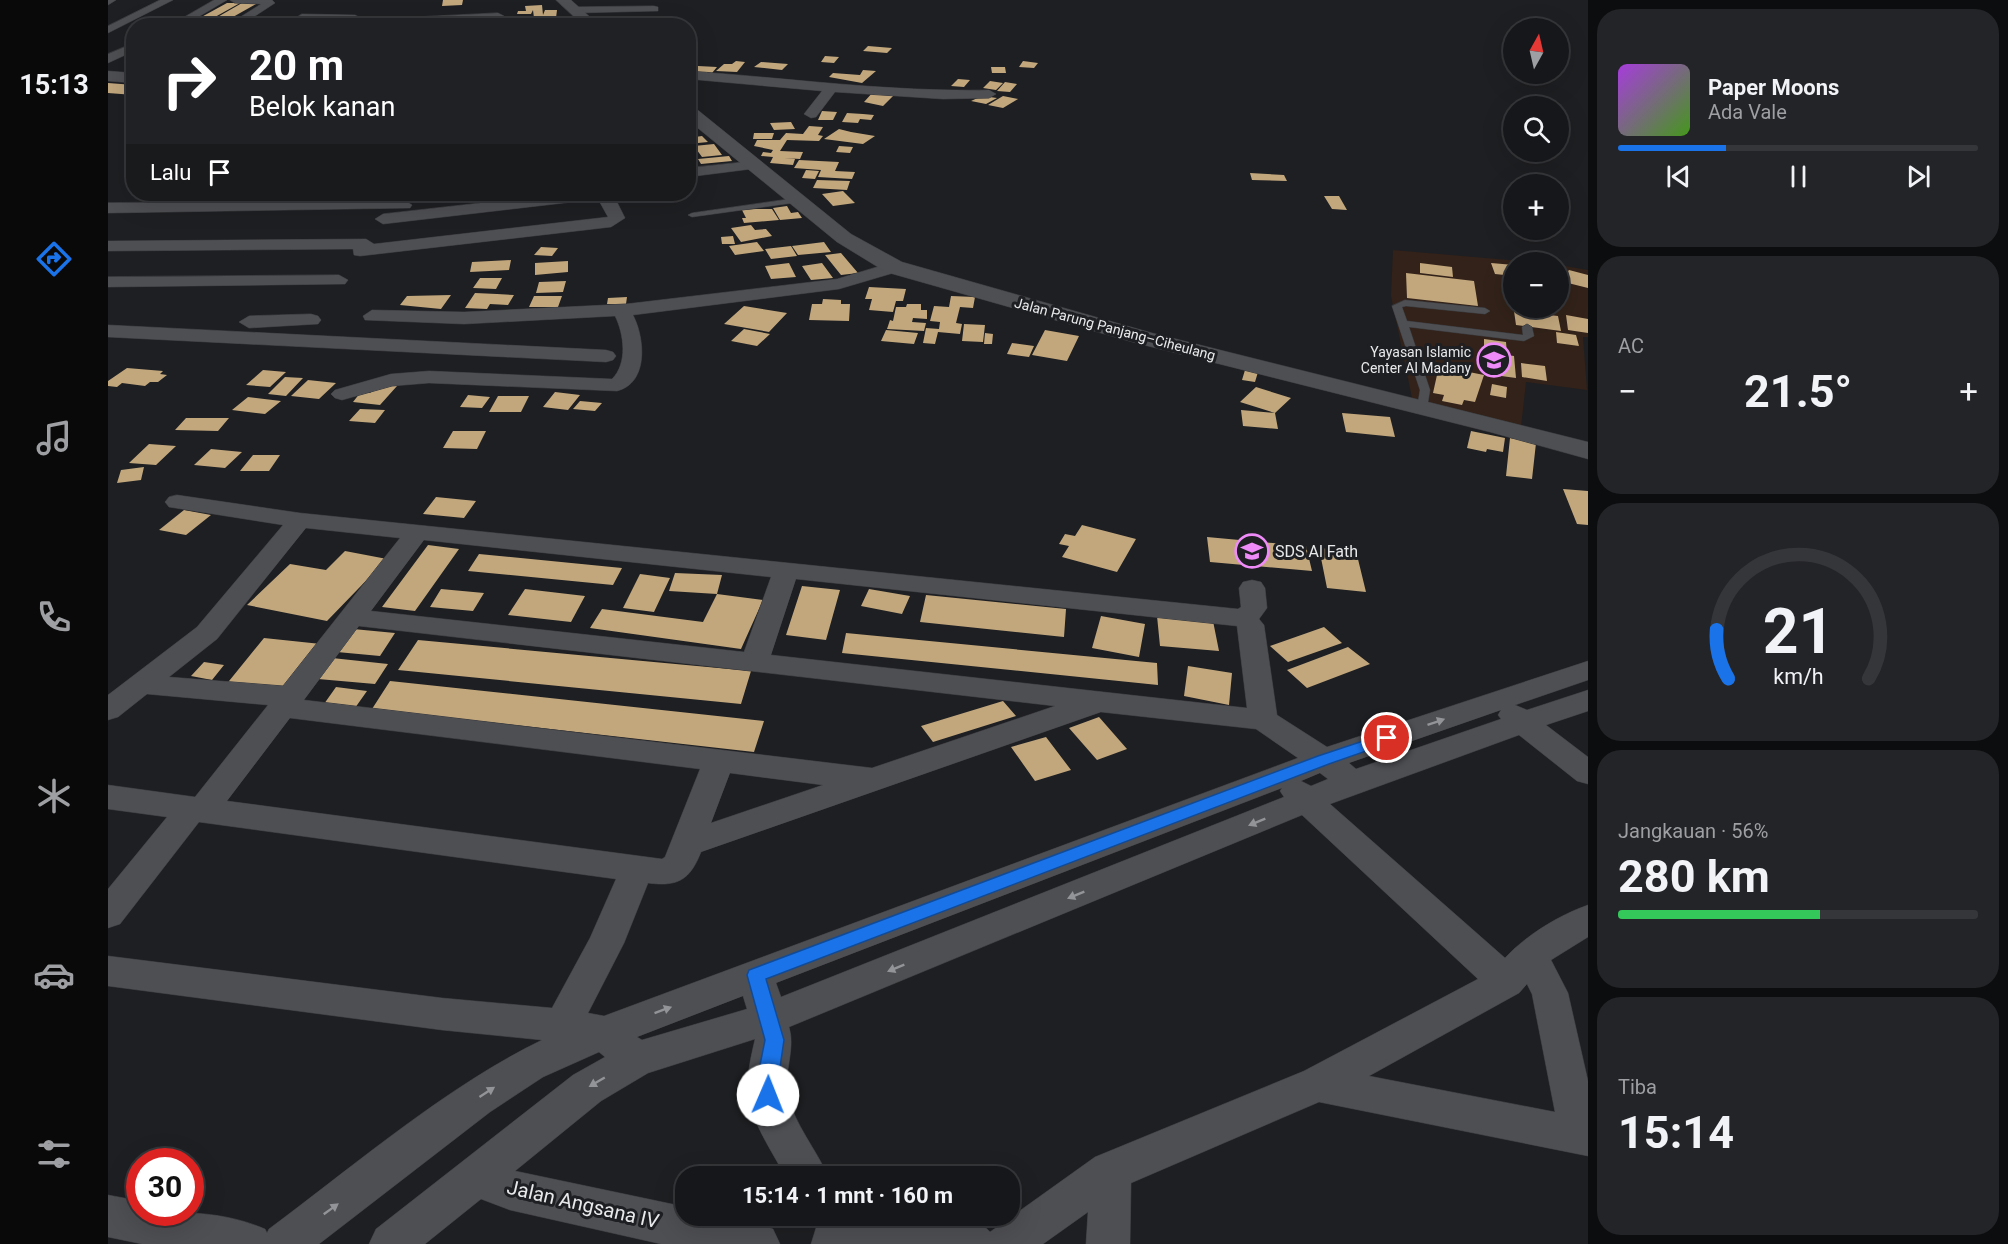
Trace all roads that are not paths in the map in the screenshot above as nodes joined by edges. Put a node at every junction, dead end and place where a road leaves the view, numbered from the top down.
1 (168, 0) edge
2 (222, 0) edge
3 (235, 0) edge
4 (563, 0) edge
5 (654, 9) dead end
6 (575, 10) junction
7 (498, 16) dead end
8 (132, 18) edge
9 (189, 18) edge
10 (245, 18) edge
11 (300, 18) edge
12 (355, 18) edge
13 (479, 18) edge
14 (584, 18) edge
15 (126, 21) edge
16 (108, 30) edge
17 (126, 51) edge
18 (108, 61) edge
19 (126, 64) edge
20 (108, 75) edge
21 (126, 76) edge
22 (696, 76) edge
23 (831, 88) junction
24 (988, 94) dead end
25 (811, 114) dead end
26 (696, 118) edge
27 (754, 165) junction
28 (696, 171) edge
29 (797, 200) junction
30 (451, 201) edge
31 (521, 201) edge
32 (609, 201) edge
33 (108, 208) edge
34 (388, 213) junction
35 (692, 215) dead end
36 (108, 246) edge
37 (363, 248) junction
38 (894, 267) junction
39 (339, 280) junction
40 (108, 282) edge
41 (626, 310) junction
42 (1485, 311) dead end
43 (372, 316) dead end
44 (311, 320) junction
45 (108, 324) edge
46 (1404, 324) junction
47 (1527, 327) dead end
48 (108, 331) edge
49 (297, 340) junction
50 (606, 356) dead end
51 (342, 394) dead end
52 (1422, 408) junction
53 (1588, 452) edge
54 (177, 502) dead end
55 (300, 520) junction
56 (417, 533) junction
57 (786, 569) junction
58 (1252, 588) dead end
59 (353, 617) junction
60 (1245, 618) junction
61 (755, 662) junction
62 (1588, 670) edge
63 (142, 684) junction
64 (1588, 700) edge
65 (1102, 701) junction
66 (287, 702) junction
67 (1491, 703) junction
68 (108, 710) edge
69 (1263, 720) junction
70 (1525, 722) junction
71 (719, 760) junction
72 (1324, 760) junction
73 (1588, 773) edge
74 (1281, 777) junction
75 (876, 780) junction
76 (1352, 782) junction
77 (108, 797) edge
78 (1308, 801) junction
79 (196, 810) junction
80 (689, 843) junction
81 (638, 868) junction
82 (108, 914) edge
83 (1588, 919) edge
84 (1518, 968) junction
85 (108, 971) edge
86 (756, 975) junction
87 (768, 1019) junction
88 (562, 1025) junction
89 (602, 1032) junction
90 (638, 1059) junction
91 (1318, 1083) junction
92 (1584, 1136) edge
93 (801, 1166) edge
94 (1110, 1171) junction
95 (483, 1172) junction
96 (108, 1216) edge
97 (837, 1226) edge
98 (250, 1244) edge
99 (284, 1244) edge
100 (391, 1244) edge
101 (758, 1244) edge
102 (974, 1244) edge
103 (1007, 1244) edge
104 (1108, 1244) edge

1 - 8 street
2 - 9 street
3 - 10 street
4 - 6 street
5 - 6 street
6 - 14 street
7 - 13 street
11 - 12 street
15 - 16 street
17 - 18 street
18 - 19 street
20 - 21 street
22 - 23 street
23 - 24 street
23 - 25 street
26 - 27 street, Jalan Parung Panjang–Ciheulang
27 - 28 street
27 - 29 street, Jalan Parung Panjang–Ciheulang
29 - 35 lane
29 - 38 street, Jalan Parung Panjang–Ciheulang
30 - 34 street
31 - 34 street
32 - 37 street
33 - 34 street
34 - 37 street
36 - 37 street
37 - 39 street
38 - 41 street
38 - 52 street, Jalan Parung Panjang–Ciheulang
39 - 40 street
39 - 44 street
41 - 43 street
41 - 51 street
42 - 46 lane
44 - 45 street
44 - 49 street
46 - 47 lane
46 - 52 lane
48 - 49 street
49 - 50 street
52 - 53 street, Jalan Parung Panjang–Ciheulang
54 - 55 street
55 - 56 street
55 - 63 street
56 - 57 street
56 - 59 street
57 - 60 street
57 - 61 street
58 - 60 street
59 - 61 street
59 - 66 street
60 - 69 street
61 - 65 street
62 - 67 street
63 - 66 street
63 - 68 street
64 - 70 street
65 - 69 street
65 - 75 street
66 - 71 street
66 - 79 street
67 - 70 street
72 -> 67 street
69 - 72 street
70 - 73 street
70 - 76 street
71 - 75 street
71 - 80 street
72 - 74 street
72 - 76 street
74 - 78 street
74 - 86 street
75 - 80 street
76 - 78 street
77 - 79 street
78 - 84 street
78 -> 87 street
79 - 81 street
79 - 82 street
80 - 81 street
81 - 88 street
83 - 84 street
84 - 91 street
84 - 92 street
85 - 88 street
86 - 87 street
89 -> 86 street
87 - 90 street
87 - 93 street
88 - 89 street
89 - 90 street
99 -> 89 street
90 -> 95 street
91 - 92 street
91 - 94 street
94 - 103 street
94 - 104 street
95 - 100 street
95 - 101 street, Jalan Angsana IV
96 - 98 street
97 - 102 street

